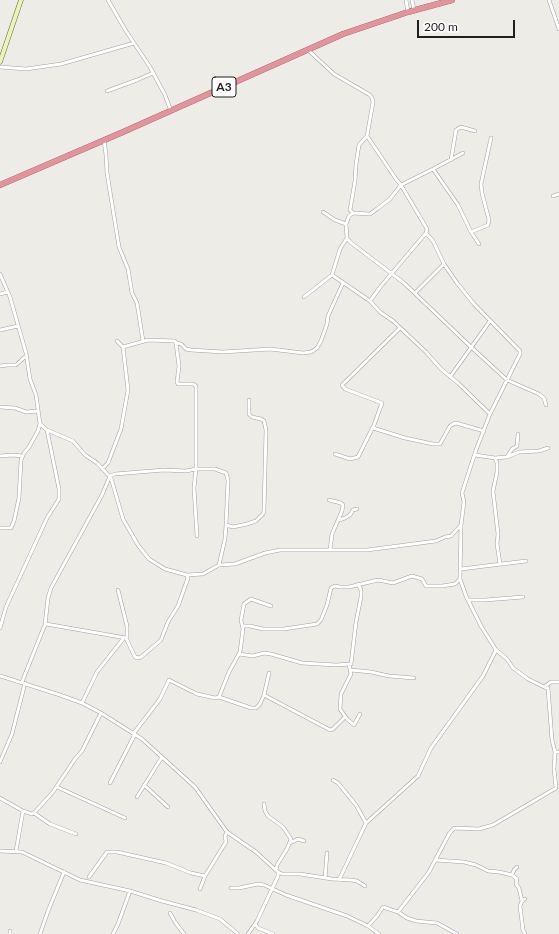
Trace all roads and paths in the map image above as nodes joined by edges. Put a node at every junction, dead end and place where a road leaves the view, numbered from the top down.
1 (21, 0) edge
2 (108, 0) edge
3 (406, 0) edge
4 (412, 0) edge
5 (452, 0) edge
6 (549, 0) edge
7 (414, 10) junction
8 (408, 12) junction
9 (559, 29) edge
10 (134, 43) junction
11 (308, 50) junction
12 (0, 62) edge
13 (0, 67) edge
14 (153, 73) junction
15 (107, 91) dead end
16 (171, 111) junction
17 (475, 131) dead end
18 (367, 136) junction
19 (491, 138) dead end
20 (104, 140) junction
21 (463, 153) dead end
22 (451, 160) junction
23 (433, 169) junction
24 (0, 185) edge
25 (401, 185) junction
26 (559, 194) edge
27 (553, 196) dead end
28 (322, 212) dead end
29 (353, 213) junction
30 (346, 224) junction
31 (471, 232) junction
32 (426, 233) junction
33 (347, 238) junction
34 (479, 244) dead end
35 (444, 264) junction
36 (0, 274) edge
37 (392, 274) junction
38 (332, 275) junction
39 (343, 283) junction
40 (8, 292) junction
41 (414, 293) junction
42 (0, 294) edge
43 (304, 297) dead end
44 (370, 301) junction
45 (490, 321) junction
46 (18, 326) junction
47 (400, 328) junction
48 (0, 330) edge
49 (117, 341) dead end
50 (143, 341) junction
51 (176, 343) junction
52 (124, 347) junction
53 (471, 347) junction
54 (27, 356) junction
55 (0, 366) edge
56 (450, 377) junction
57 (508, 380) junction
58 (249, 400) dead end
59 (546, 405) dead end
60 (0, 407) edge
61 (38, 412) junction
62 (490, 414) junction
63 (40, 424) junction
64 (373, 428) junction
65 (47, 430) junction
66 (484, 431) junction
67 (518, 434) dead end
68 (517, 446) junction
69 (548, 448) dead end
70 (519, 452) junction
71 (335, 454) dead end
72 (474, 455) junction
73 (0, 456) edge
74 (22, 456) junction
75 (506, 456) junction
76 (495, 458) junction
77 (102, 469) junction
78 (196, 469) junction
79 (110, 476) junction
80 (329, 500) dead end
81 (357, 509) dead end
82 (339, 520) junction
83 (226, 525) junction
84 (461, 525) junction
85 (0, 528) edge
86 (196, 536) dead end
87 (330, 550) junction
88 (526, 561) dead end
89 (500, 564) junction
90 (219, 565) junction
91 (461, 569) junction
92 (187, 575) junction
93 (460, 579) junction
94 (358, 584) junction
95 (118, 590) dead end
96 (523, 597) dead end
97 (468, 600) junction
98 (271, 606) dead end
99 (45, 625) junction
100 (242, 626) junction
101 (0, 628) edge
102 (123, 639) junction
103 (127, 639) junction
104 (496, 650) junction
105 (239, 654) junction
106 (349, 664) junction
107 (351, 670) junction
108 (269, 673) dead end
109 (0, 676) edge
110 (414, 678) dead end
111 (559, 682) edge
112 (23, 683) junction
113 (544, 687) junction
114 (264, 695) junction
115 (219, 698) junction
116 (82, 703) junction
117 (101, 713) junction
118 (360, 714) dead end
119 (345, 717) junction
120 (135, 734) junction
121 (557, 752) edge
122 (162, 757) junction
123 (0, 762) edge
124 (333, 780) dead end
125 (110, 783) dead end
126 (144, 785) junction
127 (57, 787) junction
128 (558, 788) edge
129 (137, 797) dead end
130 (0, 798) edge
131 (264, 804) dead end
132 (168, 807) dead end
133 (23, 811) junction
134 (34, 813) junction
135 (125, 818) dead end
136 (366, 823) junction
137 (227, 832) junction
138 (76, 834) dead end
139 (304, 841) dead end
140 (290, 843) junction
141 (0, 851) edge
142 (16, 851) junction
143 (327, 853) dead end
144 (435, 860) junction
145 (515, 867) dead end
146 (64, 872) junction
147 (277, 873) junction
148 (512, 875) junction
149 (206, 876) junction
150 (89, 877) dead end
151 (325, 878) junction
152 (339, 880) junction
153 (365, 886) dead end
154 (231, 888) dead end
155 (200, 889) dead end
156 (272, 890) junction
157 (130, 891) junction
158 (398, 912) junction
159 (170, 913) dead end
160 (255, 924) junction
161 (368, 926) junction
162 (40, 934) edge
163 (113, 934) edge
164 (184, 934) edge
165 (238, 934) edge
166 (248, 934) edge
167 (273, 934) edge
168 (379, 934) edge
169 (457, 934) edge
170 (525, 934) edge

1 - 12 street
2 - 10 street
3 - 8 street
4 - 7 street
5 - 7 highway, A3
6 - 9 street
7 - 8 highway, A3
8 - 11 highway, A3
10 - 13 street
10 - 14 street
11 - 16 highway, A3
11 - 18 street
14 - 15 street
14 - 16 street
16 - 20 highway, A3
17 - 22 street
18 - 25 street
18 - 29 street
19 - 31 street
20 - 24 highway, A3
20 - 50 street
21 - 22 street
22 - 23 street
23 - 25 street
23 - 31 street
25 - 29 street
25 - 32 street
26 - 27 street
28 - 30 street
29 - 30 street
30 - 33 street
31 - 34 street
32 - 35 street
32 - 37 street
33 - 37 street
33 - 38 street
35 - 41 street
35 - 45 street
36 - 40 street
37 - 41 street
37 - 44 street
38 - 39 street
38 - 43 street
39 - 44 street
39 - 51 street
40 - 42 street
40 - 46 street
41 - 53 street
44 - 47 street
45 - 53 street
45 - 57 street
46 - 48 street
46 - 54 street
47 - 56 street
47 - 64 street
49 - 52 street
50 - 51 street
50 - 52 street
51 - 78 street
52 - 77 street
53 - 56 street
53 - 57 street
54 - 55 street
54 - 61 street
56 - 62 street
57 - 59 street
57 - 62 street
58 - 83 street
60 - 61 street
61 - 63 street
62 - 66 street
63 - 65 street
63 - 74 street
64 - 66 street
64 - 71 street
65 - 77 street
65 - 101 street
66 - 72 street
67 - 68 street
68 - 70 street
68 - 75 street
69 - 70 street
70 - 75 street
72 - 76 street
72 - 84 street
73 - 74 street
74 - 85 street
75 - 76 street
76 - 89 street
77 - 79 street
78 - 79 street
78 - 83 street
78 - 86 street
79 - 92 street
79 - 99 street
80 - 82 street
81 - 82 street
82 - 87 street
83 - 90 street
84 - 87 street
84 - 91 street
87 - 90 street
88 - 89 street
89 - 91 street
90 - 92 street
91 - 93 street
92 - 103 street
93 - 94 street
93 - 97 street
94 - 100 street
94 - 106 street
95 - 103 street
96 - 97 street
97 - 104 street
98 - 100 street
99 - 102 street
99 - 112 street
100 - 105 street
102 - 103 street
102 - 116 street
104 - 113 street
104 - 136 street
105 - 106 street
105 - 115 street
106 - 107 street
107 - 110 street
107 - 119 street
108 - 114 street
109 - 112 street
111 - 113 street
112 - 116 street
112 - 123 street
113 - 121 street
114 - 115 street
114 - 119 street
115 - 120 street
116 - 117 street
117 - 120 street
117 - 127 street
118 - 119 street
120 - 122 street
120 - 125 street
121 - 128 street
122 - 126 street
122 - 137 street
124 - 136 street
126 - 129 street
126 - 132 street
127 - 134 street
127 - 135 street
128 - 144 street
130 - 133 street
131 - 140 street
133 - 134 street
133 - 142 street
134 - 138 street
136 - 152 street
137 - 147 street
137 - 149 street
139 - 140 street
140 - 147 street
141 - 142 street
142 - 146 street
143 - 151 street
144 - 148 street
144 - 158 street
145 - 148 street
146 - 157 street
146 - 162 street
147 - 151 street
147 - 156 street
148 - 170 street
149 - 150 street
149 - 155 street
151 - 152 street
152 - 153 street
154 - 156 street
156 - 160 street
156 - 161 street
157 - 163 street
157 - 165 street
158 - 161 street
158 - 169 street
159 - 164 street
160 - 166 street
160 - 167 street
161 - 168 street

